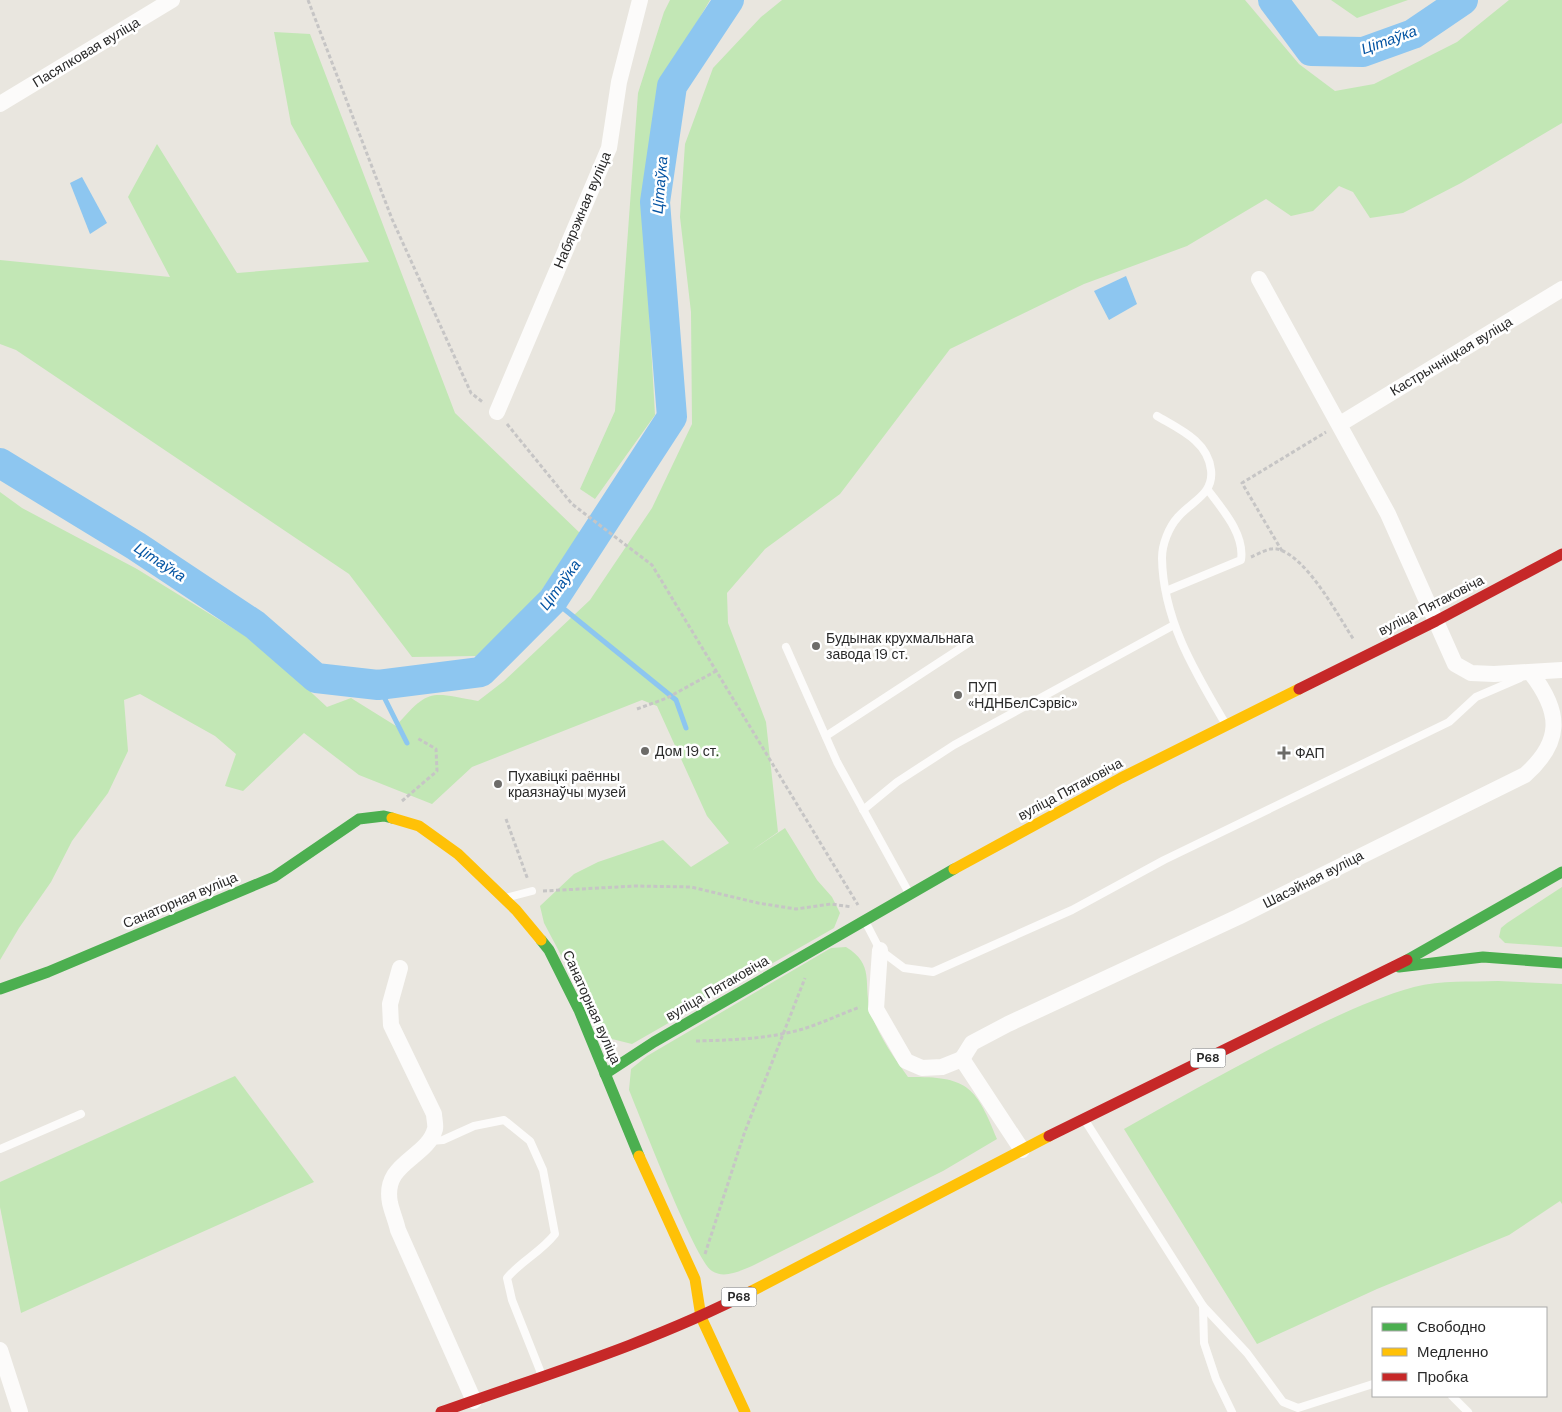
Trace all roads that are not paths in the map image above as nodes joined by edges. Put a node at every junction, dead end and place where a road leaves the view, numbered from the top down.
1 (172, 0) edge
2 (640, 0) edge
3 (0, 104) edge
4 (1259, 279) dead end
5 (1562, 289) edge
6 (497, 412) road end
7 (1157, 416) dead end
8 (1340, 424) junction
9 (1208, 490) junction
10 (1562, 554) edge
11 (1166, 590) junction
12 (1436, 621) junction
13 (1174, 625) junction
14 (967, 644) dead end
15 (786, 647) dead end
16 (1562, 670) edge
17 (1530, 673) junction
18 (1226, 725) junction
19 (826, 736) junction
20 (863, 810) junction
21 (1562, 872) edge
22 (532, 891) road end
23 (910, 895) junction
24 (504, 898) junction
25 (865, 922) junction
26 (880, 950) junction
27 (1562, 963) edge
28 (1395, 967) junction
29 (400, 968) dead end
30 (0, 989) edge
31 (962, 1059) junction
32 (605, 1074) junction
33 (81, 1114) dead end
34 (1084, 1118) junction
35 (430, 1141) junction
36 (0, 1149) edge
37 (1022, 1150) junction
38 (1203, 1306) junction
39 (700, 1317) junction
40 (0, 1350) edge
41 (542, 1377) junction
42 (1372, 1384) edge
43 (1453, 1397) edge
44 (474, 1401) junction
45 (20, 1412) edge
46 (441, 1412) edge
47 (746, 1412) edge
48 (1232, 1412) edge
49 (1468, 1412) edge

1 - 3 street, Пасялковая вуліца
2 - 6 street, Набярэжная вуліца
4 - 8 street
5 - 8 street, Кастрычніцкая вуліца
7 - 9 lane
8 - 12 street
9 - 11 lane
9 - 11 lane
10 - 12 street, вуліца Пятаковіча
11 - 13 lane
12 - 17 street
12 - 18 street, вуліца Пятаковіча
13 - 18 lane
13 - 20 lane
14 - 19 lane
15 - 19 lane
16 - 17 street
17 - 26 lane
17 - 31 street, Шасэйная вуліца
18 - 23 street, вуліца Пятаковіча
19 - 20 lane
20 - 23 lane
21 - 28 street, Р68
22 - 24 lane
23 - 25 street, вуліца Пятаковіча
24 - 30 street, Санаторная вуліца
24 - 32 street, Санаторная вуліца
25 - 26 lane
25 - 32 street, вуліца Пятаковіча
26 - 31 street
27 - 28 street
28 - 34 street, Р68
29 - 35 street
31 - 37 street
32 - 39 street, Санаторная вуліца
33 - 36 lane
34 - 37 street, Р68
34 - 38 lane
35 - 41 lane
35 - 44 street
37 - 39 street, Р68
38 - 42 lane
38 - 48 lane
39 - 41 street, Р68
39 - 47 street, Санаторная вуліца
40 - 45 street
41 - 44 street, Р68
43 - 49 lane
44 - 46 street, Р68

